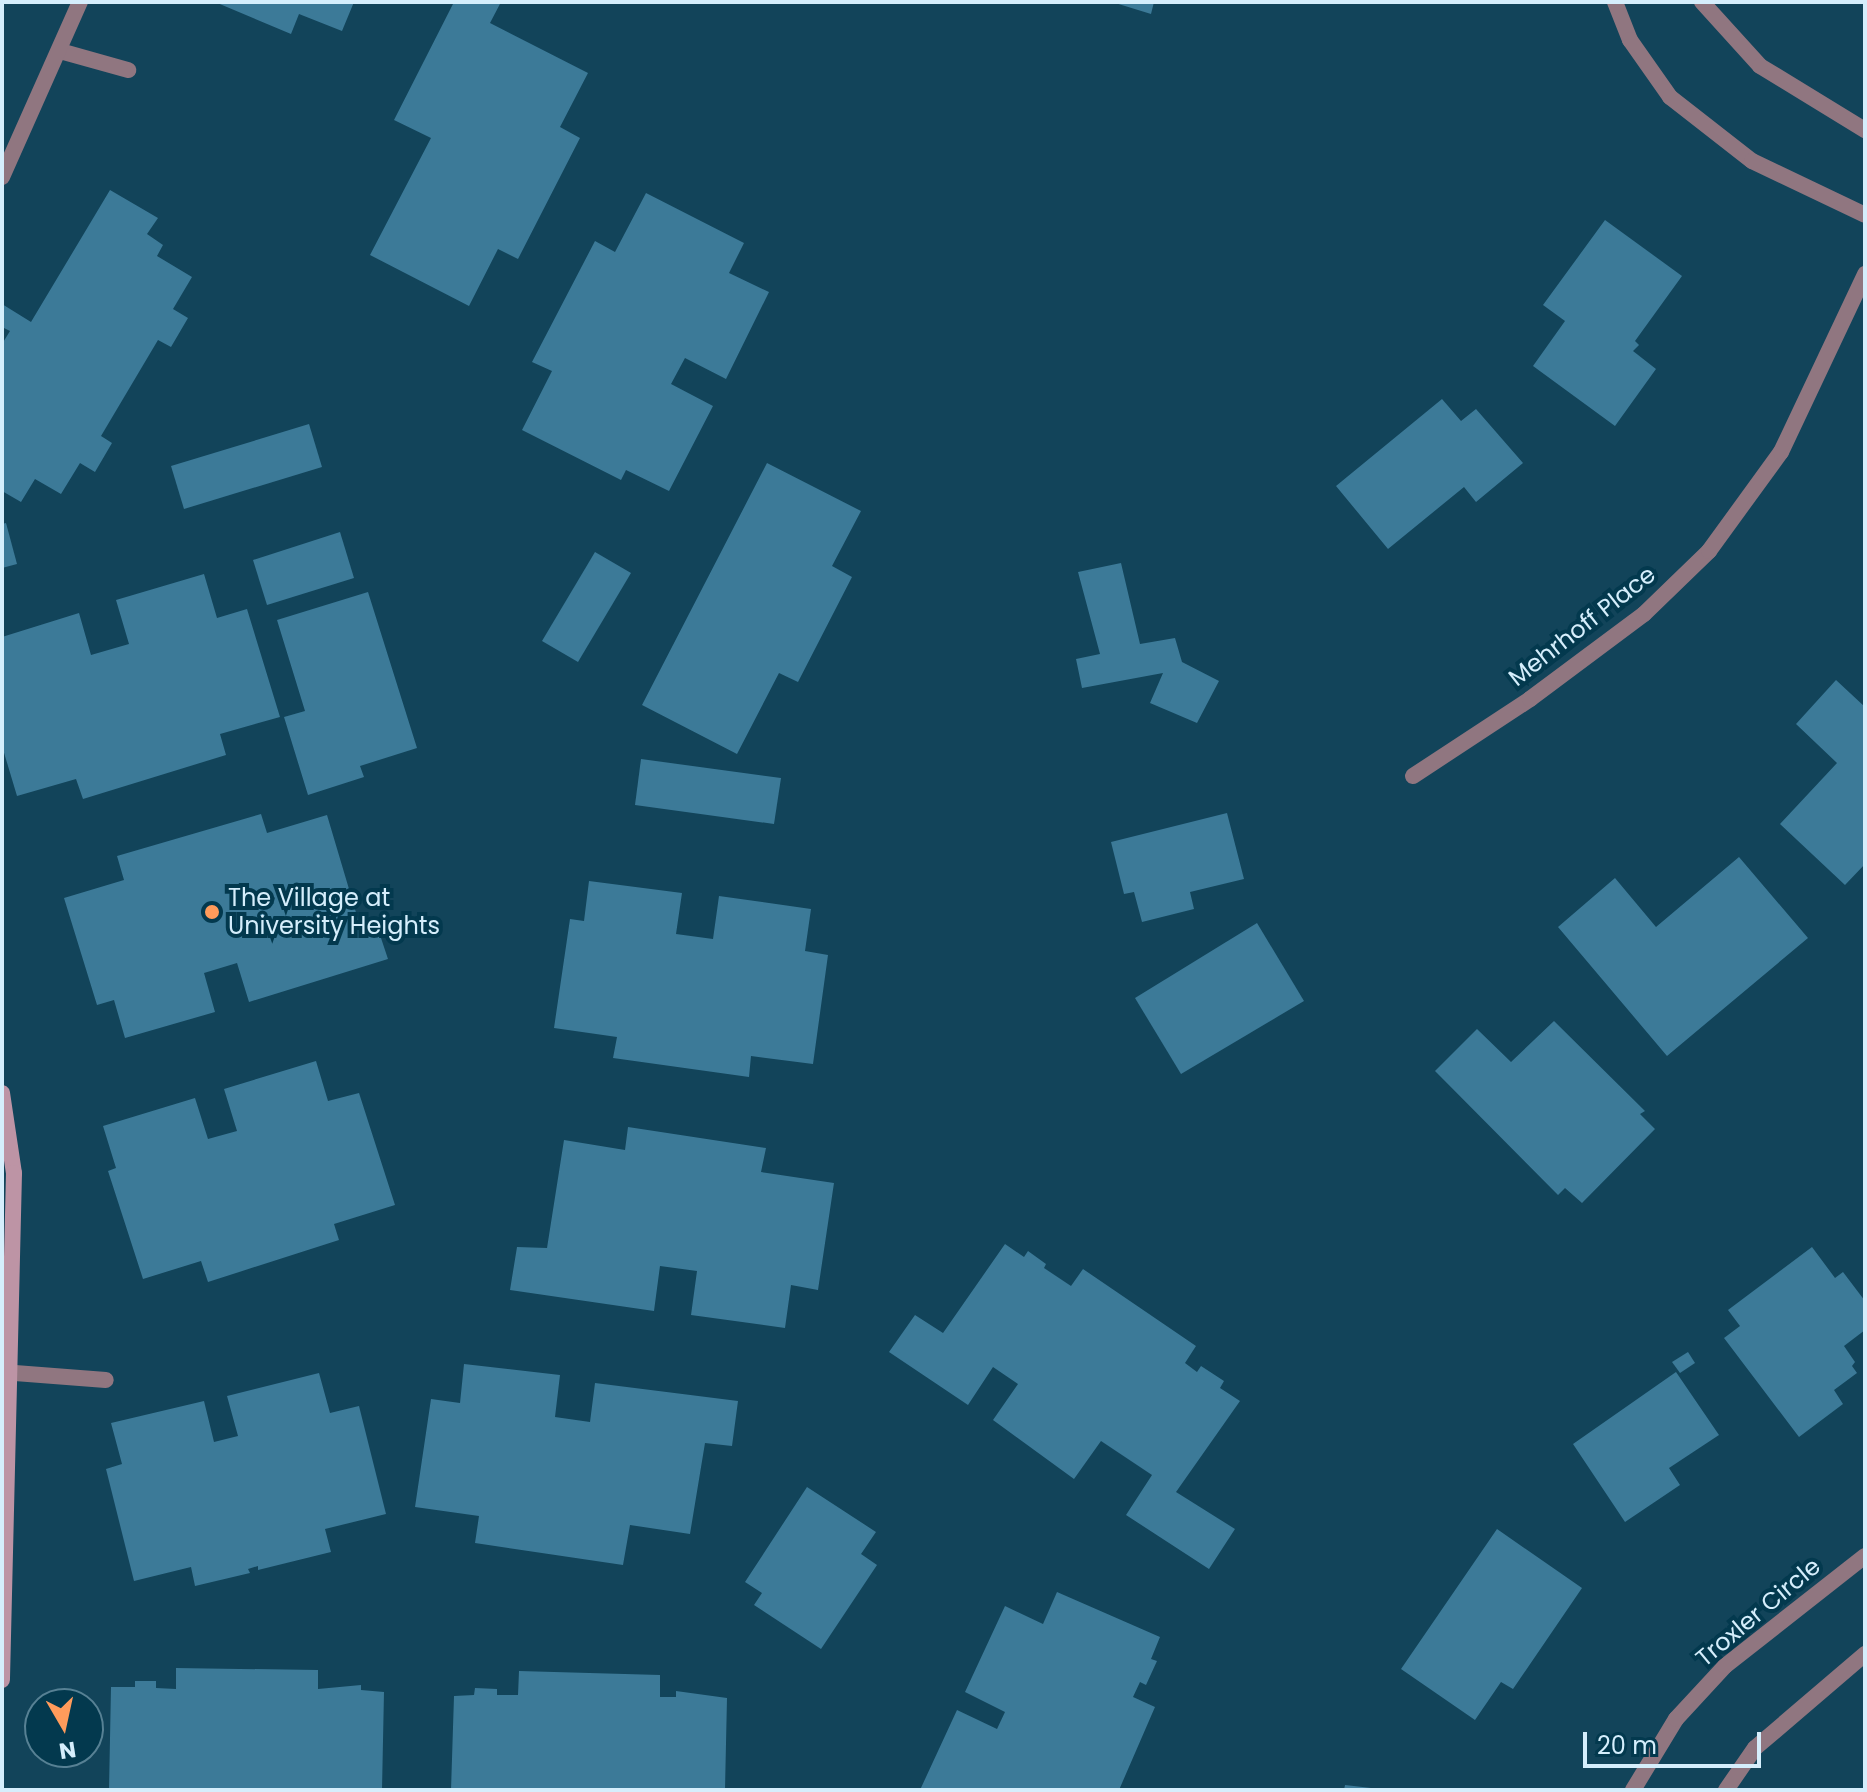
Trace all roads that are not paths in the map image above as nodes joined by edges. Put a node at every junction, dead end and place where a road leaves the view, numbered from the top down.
1 (80, 2) edge
2 (1615, 2) edge
3 (1702, 2) edge
4 (60, 51) junction
5 (128, 70) dead end
6 (1865, 130) edge
7 (2, 177) edge
8 (1865, 215) edge
9 (1865, 274) edge
10 (1413, 776) dead end
11 (2, 1093) edge
12 (6, 1373) edge
13 (106, 1380) dead end
14 (1865, 1556) edge
15 (1865, 1654) edge
16 (2, 1680) edge
17 (1633, 1790) edge
18 (1726, 1790) edge

1 - 4 street
2 - 8 street
3 - 6 street
4 - 5 street
4 - 7 street
9 - 10 street, Mehrhoff Place
11 - 12 street
12 - 13 street
12 - 16 street
14 - 17 street, Troxler Circle
15 - 18 street

